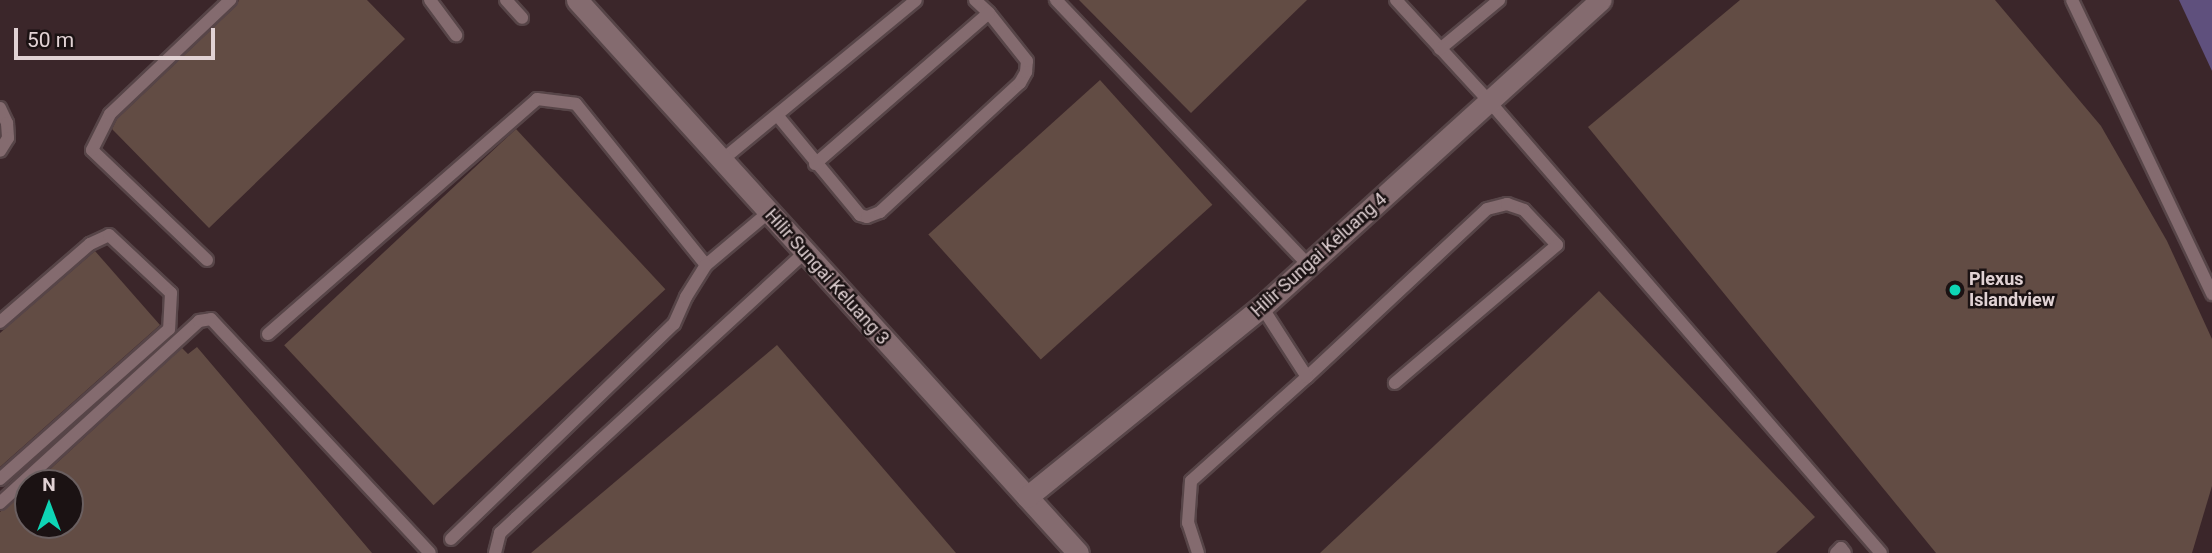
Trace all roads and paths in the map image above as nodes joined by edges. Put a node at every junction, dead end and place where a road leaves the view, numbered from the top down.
1 (230, 0) edge
2 (430, 0) edge
3 (506, 0) edge
4 (577, 0) edge
5 (916, 0) edge
6 (975, 0) edge
7 (1056, 0) edge
8 (1396, 0) edge
9 (1499, 0) edge
10 (1600, 0) edge
11 (2071, 0) edge
12 (989, 13) junction
13 (522, 18) dead end
14 (456, 35) dead end
15 (1440, 49) junction
16 (1489, 101) junction
17 (0, 108) edge
18 (776, 115) junction
19 (0, 152) edge
20 (722, 160) junction
21 (815, 164) junction
22 (769, 212) junction
23 (806, 252) junction
24 (207, 260) dead end
25 (706, 265) junction
26 (1308, 265) junction
27 (2212, 294) edge
28 (1262, 307) junction
29 (0, 322) edge
30 (268, 334) dead end
31 (1307, 377) junction
32 (1395, 383) dead end
33 (0, 478) edge
34 (1027, 497) junction
35 (0, 503) edge
36 (452, 539) dead end
37 (1069, 550) edge
38 (430, 553) edge
39 (495, 553) edge
40 (1198, 553) edge
41 (1881, 553) edge

1 - 24 lane
2 - 14 lane
3 - 13 lane
4 - 20 street, Hilir Sungai Keluang 3
5 - 18 lane
6 - 12 lane
7 - 26 lane
8 - 15 lane
9 - 15 lane
10 - 16 street, Hilir Sungai Keluang 4
11 - 27 lane
12 - 21 lane
12 - 21 lane
15 - 16 lane
16 - 26 street, Hilir Sungai Keluang 4
16 - 41 lane
17 - 19 lane
18 - 20 lane
18 - 21 lane
20 - 22 street, Hilir Sungai Keluang 3
22 - 23 street, Hilir Sungai Keluang 3
22 - 25 lane
23 - 34 street, Hilir Sungai Keluang 3
23 - 39 lane
25 - 30 lane
25 - 36 lane
26 - 28 street, Hilir Sungai Keluang 4
28 - 31 lane
28 - 34 street, Hilir Sungai Keluang 4
29 - 33 lane
31 - 32 lane
31 - 40 lane
34 - 37 street, Hilir Sungai Keluang 3
35 - 38 lane

